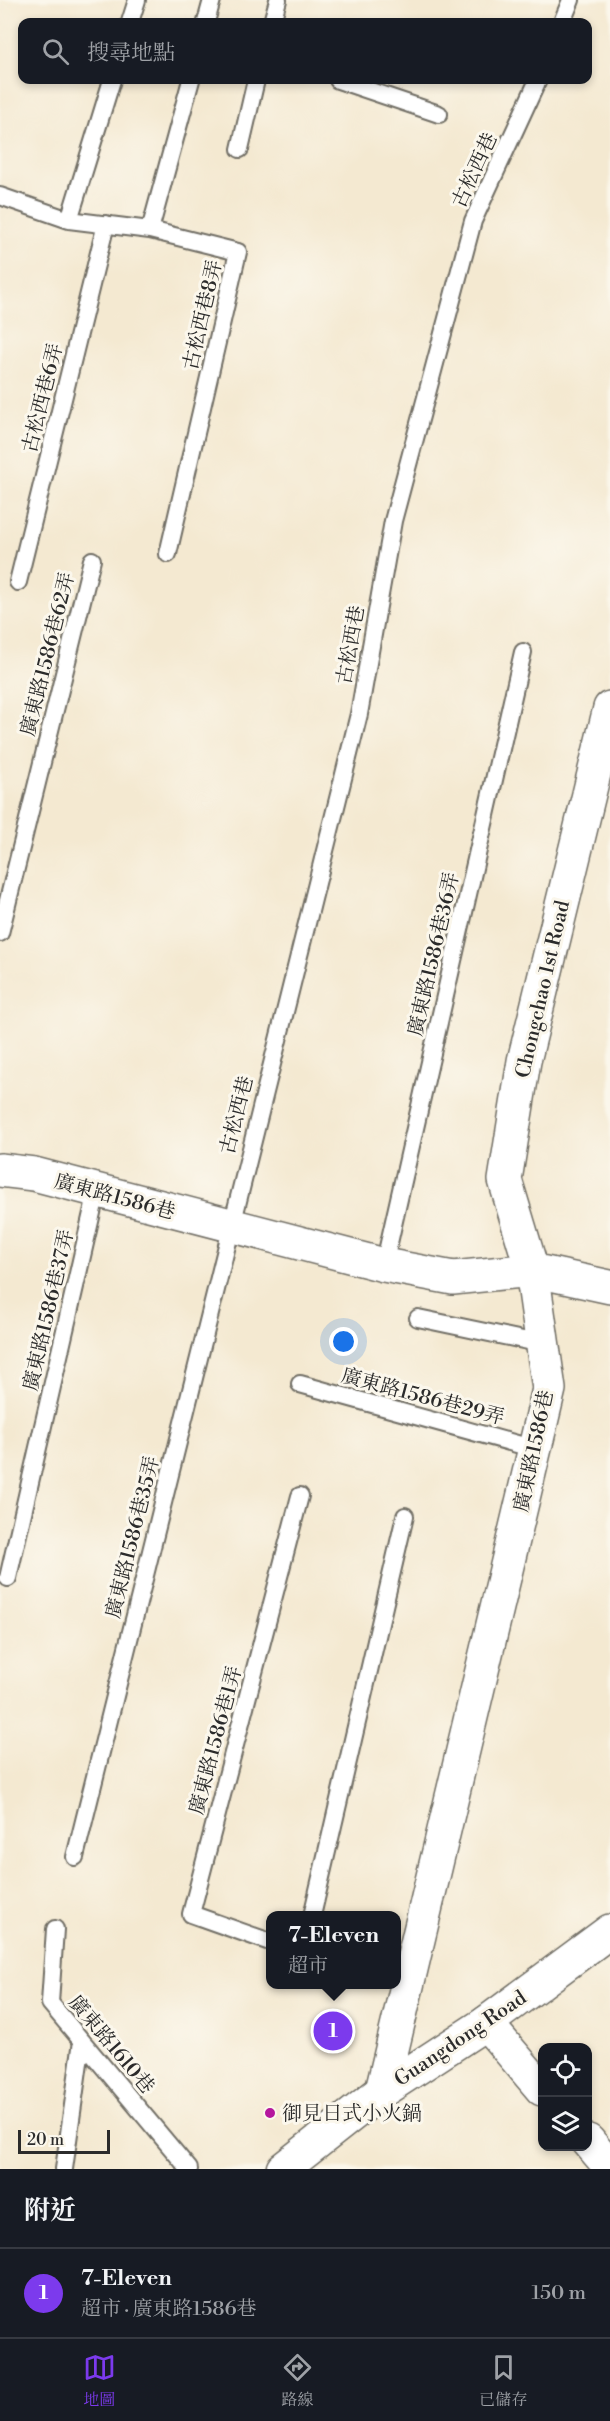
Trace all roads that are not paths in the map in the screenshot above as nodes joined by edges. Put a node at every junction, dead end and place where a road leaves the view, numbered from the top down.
1 (137, 0) edge
2 (212, 0) edge
3 (278, 0) edge
4 (571, 0) edge
5 (131, 18) edge
6 (207, 18) edge
7 (273, 18) edge
8 (564, 18) edge
9 (111, 84) edge
10 (189, 84) edge
11 (255, 84) edge
12 (350, 84) edge
13 (536, 84) edge
14 (440, 114) dead end
15 (240, 149) dead end
16 (0, 196) edge
17 (69, 220) junction
18 (106, 224) junction
19 (150, 230) junction
20 (168, 554) dead end
21 (92, 560) dead end
22 (18, 582) dead end
23 (523, 652) dead end
24 (610, 708) edge
25 (0, 933) edge
26 (0, 1170) edge
27 (98, 1191) junction
28 (230, 1227) junction
29 (384, 1265) junction
30 (532, 1270) junction
31 (610, 1287) edge
32 (418, 1318) dead end
33 (542, 1344) junction
34 (300, 1384) dead end
35 (535, 1449) junction
36 (300, 1496) dead end
37 (405, 1516) dead end
38 (8, 1578) dead end
39 (75, 1857) dead end
40 (313, 1911) edge
41 (55, 1929) dead end
42 (610, 1931) edge
43 (266, 1941) edge
44 (401, 1975) edge
45 (398, 1989) edge
46 (486, 2022) junction
47 (82, 2041) junction
48 (538, 2083) edge
49 (382, 2091) junction
50 (592, 2146) edge
51 (610, 2167) edge
52 (64, 2169) edge
53 (189, 2169) edge
54 (283, 2169) edge

1 - 5 lane
2 - 6 lane
3 - 7 lane
4 - 8 lane
9 - 17 lane
10 - 19 lane
11 - 15 lane
12 - 14 lane
13 - 28 lane, 古松西巷
16 - 17 lane, 古松西巷8弄
17 - 18 lane, 古松西巷8弄
18 - 19 lane, 古松西巷8弄
18 - 22 lane, 古松西巷6弄
19 - 20 lane, 古松西巷8弄
21 - 25 lane, 廣東路1586巷62弄
23 - 29 lane, 廣東路1586巷36弄
24 - 30 street, Chongchao 1st Road
26 - 27 street, 廣東路1586巷
27 - 28 street, 廣東路1586巷
27 - 38 lane, 廣東路1586巷37弄
28 - 29 street, 廣東路1586巷
28 - 39 lane, 廣東路1586巷35弄
29 - 30 street, 廣東路1586巷
30 - 31 street
30 - 33 street, 廣東路1586巷
32 - 33 lane
33 - 35 street, 廣東路1586巷
34 - 35 lane, 廣東路1586巷29弄
35 - 44 street, 廣東路1586巷
36 - 43 lane, 廣東路1586巷1弄
37 - 40 lane
41 - 47 lane, 廣東路1610巷
42 - 46 street, Guangdong Road
45 - 49 street, 廣東路1586巷
46 - 48 street
46 - 49 street, Guangdong Road
47 - 52 lane
47 - 53 lane, 廣東路1610巷
49 - 54 street, Guangdong Road
50 - 51 street

